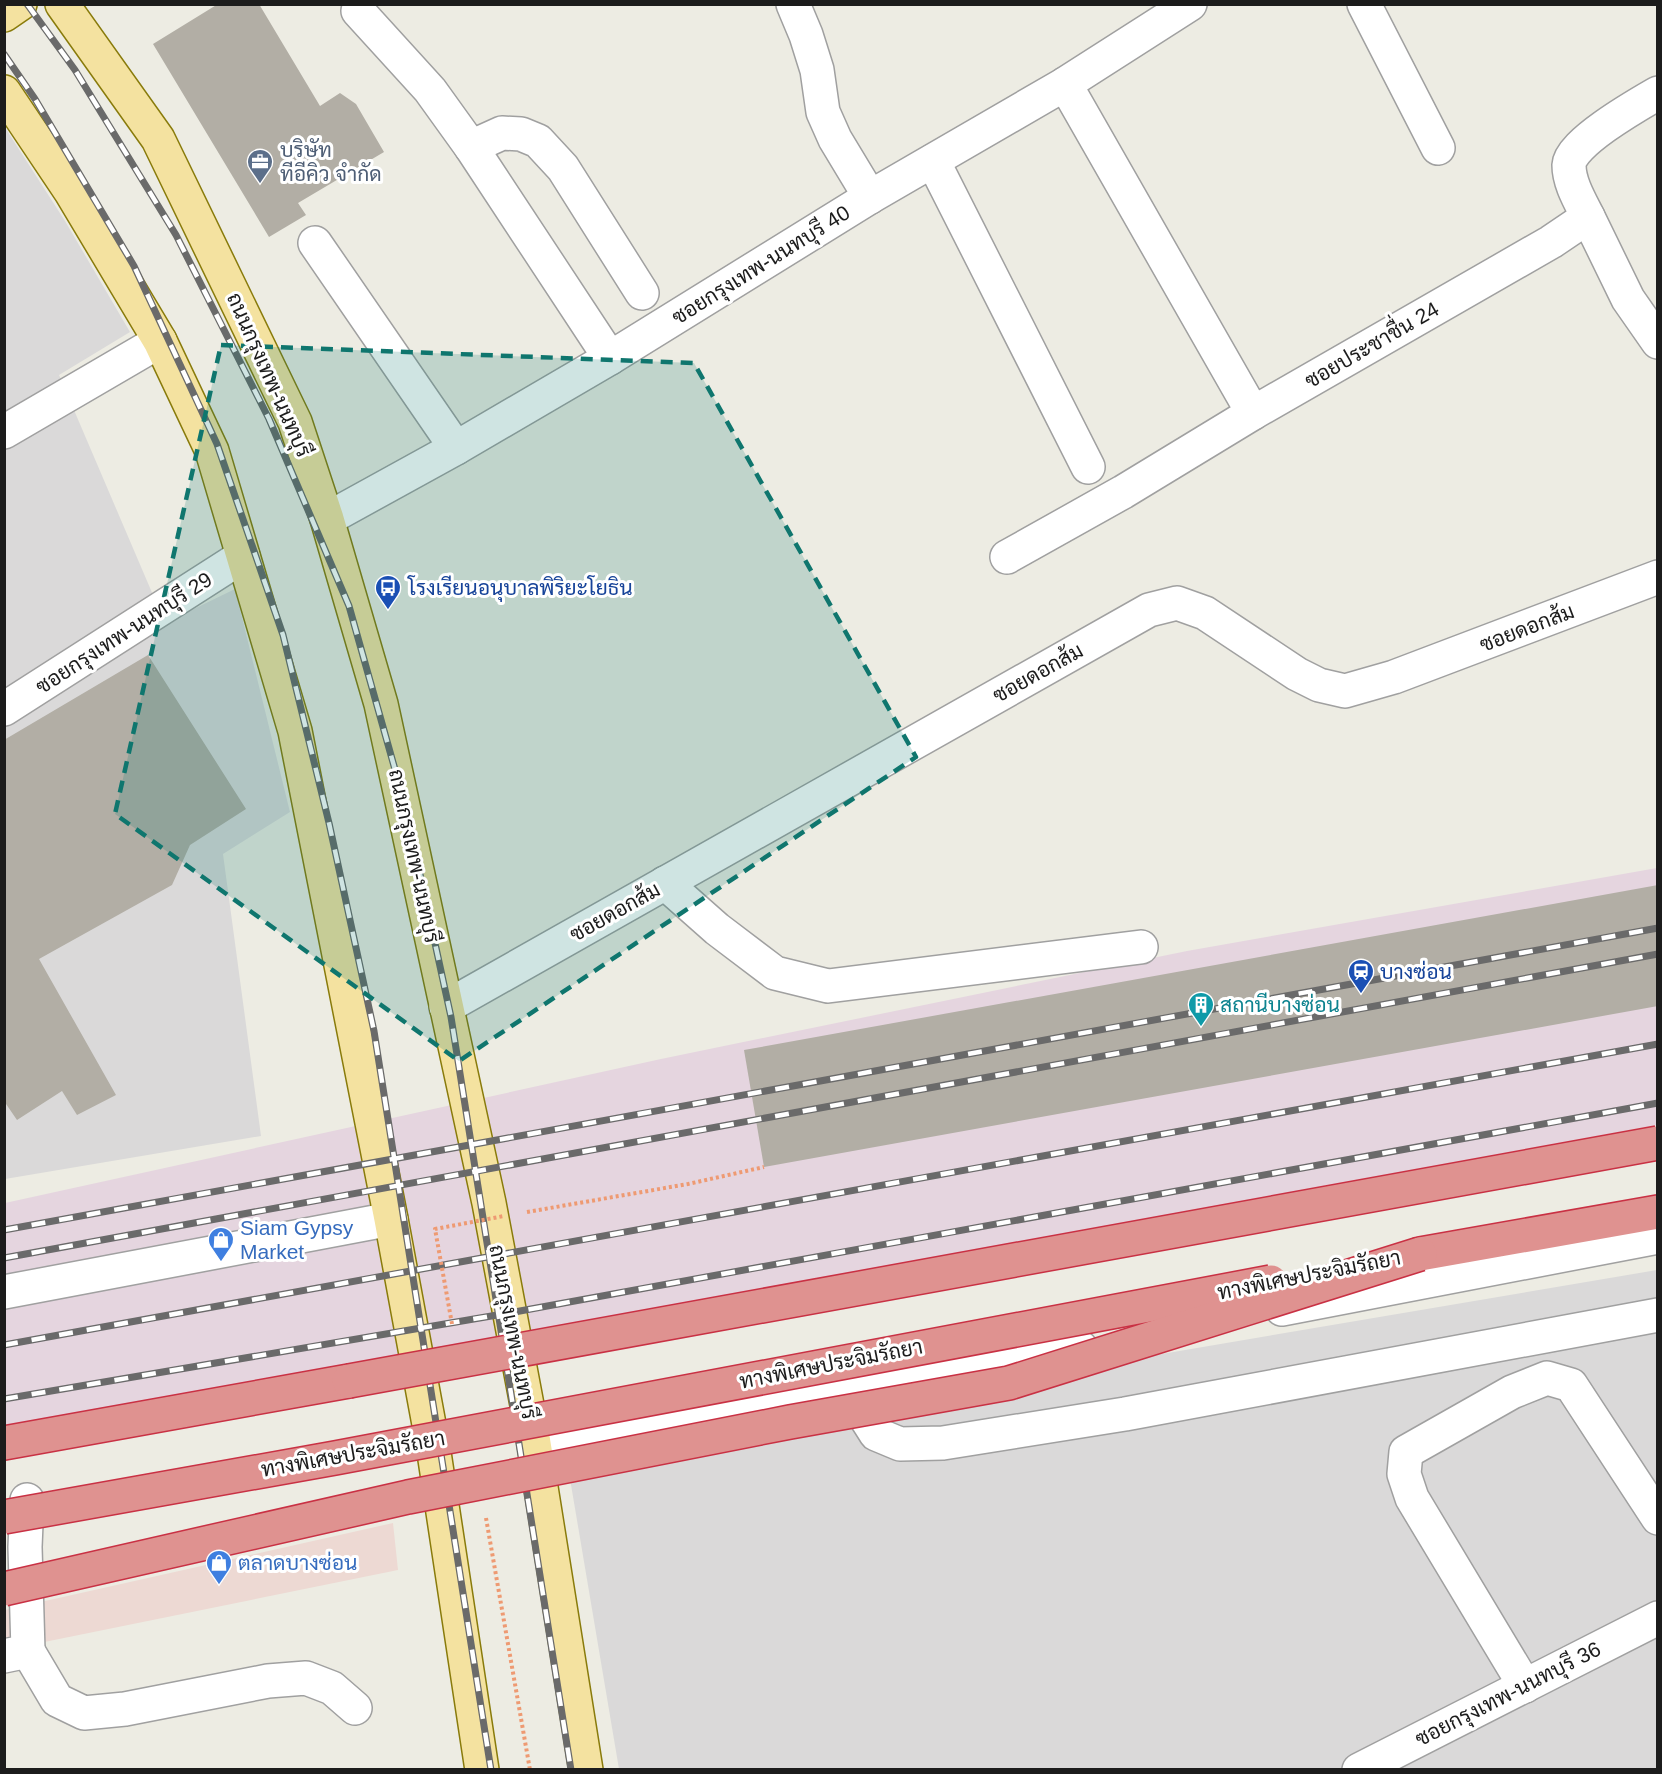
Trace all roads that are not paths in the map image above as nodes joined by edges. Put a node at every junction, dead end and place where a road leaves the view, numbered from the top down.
1 (20, 4) edge
2 (62, 4) edge
3 (793, 4) edge
4 (1190, 4) edge
5 (1364, 4) edge
6 (358, 11) dead end
7 (4, 15) edge
8 (1065, 84) junction
9 (4, 92) edge
10 (1658, 93) edge
11 (471, 147) junction
12 (1438, 148) dead end
13 (933, 160) junction
14 (870, 197) junction
15 (1588, 217) junction
16 (315, 243) dead end
17 (642, 293) dead end
18 (160, 341) junction
19 (1658, 342) edge
20 (610, 358) junction
21 (1253, 413) junction
22 (4, 432) edge
23 (456, 448) junction
24 (1088, 467) dead end
25 (327, 519) junction
26 (243, 556) junction
27 (1006, 557) dead end
28 (1658, 577) edge
29 (4, 709) edge
30 (666, 884) junction
31 (1141, 947) dead end
32 (446, 1006) junction
33 (1658, 1143) edge
34 (1658, 1212) edge
35 (391, 1219) junction
36 (1658, 1237) edge
37 (1420, 1254) junction
38 (4, 1292) edge
39 (1658, 1315) edge
40 (850, 1393) junction
41 (533, 1437) junction
42 (4, 1443) edge
43 (433, 1446) junction
44 (12, 1507) edge
45 (1658, 1518) edge
46 (4, 1588) edge
47 (1658, 1618) edge
48 (16, 1653) edge
49 (1525, 1686) junction
50 (355, 1708) dead end
51 (482, 1770) edge
52 (586, 1770) edge
53 (1359, 1770) edge

1 - 7 main road
2 - 25 main road, ถนนกรุงเทพ-นนทบุรี
3 - 14 street
4 - 8 street, ซอยกรุงเทพ-นนทบุรี 40
5 - 12 street
6 - 11 street
8 - 13 street, ซอยกรุงเทพ-นนทบุรี 40
8 - 21 street
9 - 18 main road
10 - 15 street
11 - 17 street
11 - 20 street
13 - 14 street, ซอยกรุงเทพ-นนทบุรี 40
13 - 24 street
14 - 20 street, ซอยกรุงเทพ-นนทบุรี 40
15 - 19 street
15 - 21 street, ซอยประชาชื่น 24
16 - 23 street
18 - 22 street
18 - 26 main road
20 - 23 street, ซอยกรุงเทพ-นนทบุรี 40
21 - 27 street, ซอยประชาชื่น 24
23 - 25 street, ซอยกรุงเทพ-นนทบุรี 40
25 - 32 main road, ถนนกรุงเทพ-นนทบุรี
26 - 29 street, ซอยกรุงเทพ-นนทบุรี 29
26 - 35 main road
28 - 30 street, ซอยดอกส้ม
30 - 31 street
30 - 32 street, ซอยดอกส้ม
32 - 41 main road, ถนนกรุงเทพ-นนทบุรี
33 - 42 highway, bridge
34 - 37 highway, ทางพิเศษประจิมรัถยา
35 - 38 street
35 - 43 main road
36 - 40 street
37 - 44 highway, ทางพิเศษประจิมรัถยา, bridge
37 - 46 highway, bridge
39 - 40 street
40 - 41 street
41 - 43 main road
41 - 52 main road, ถนนกรุงเทพ-นนทบุรี
43 - 44 main road
43 - 51 main road
44 - 48 street
45 - 49 street
47 - 49 street, ซอยกรุงเทพ-นนทบุรี 36
48 - 50 street
49 - 53 street, ซอยกรุงเทพ-นนทบุรี 36

